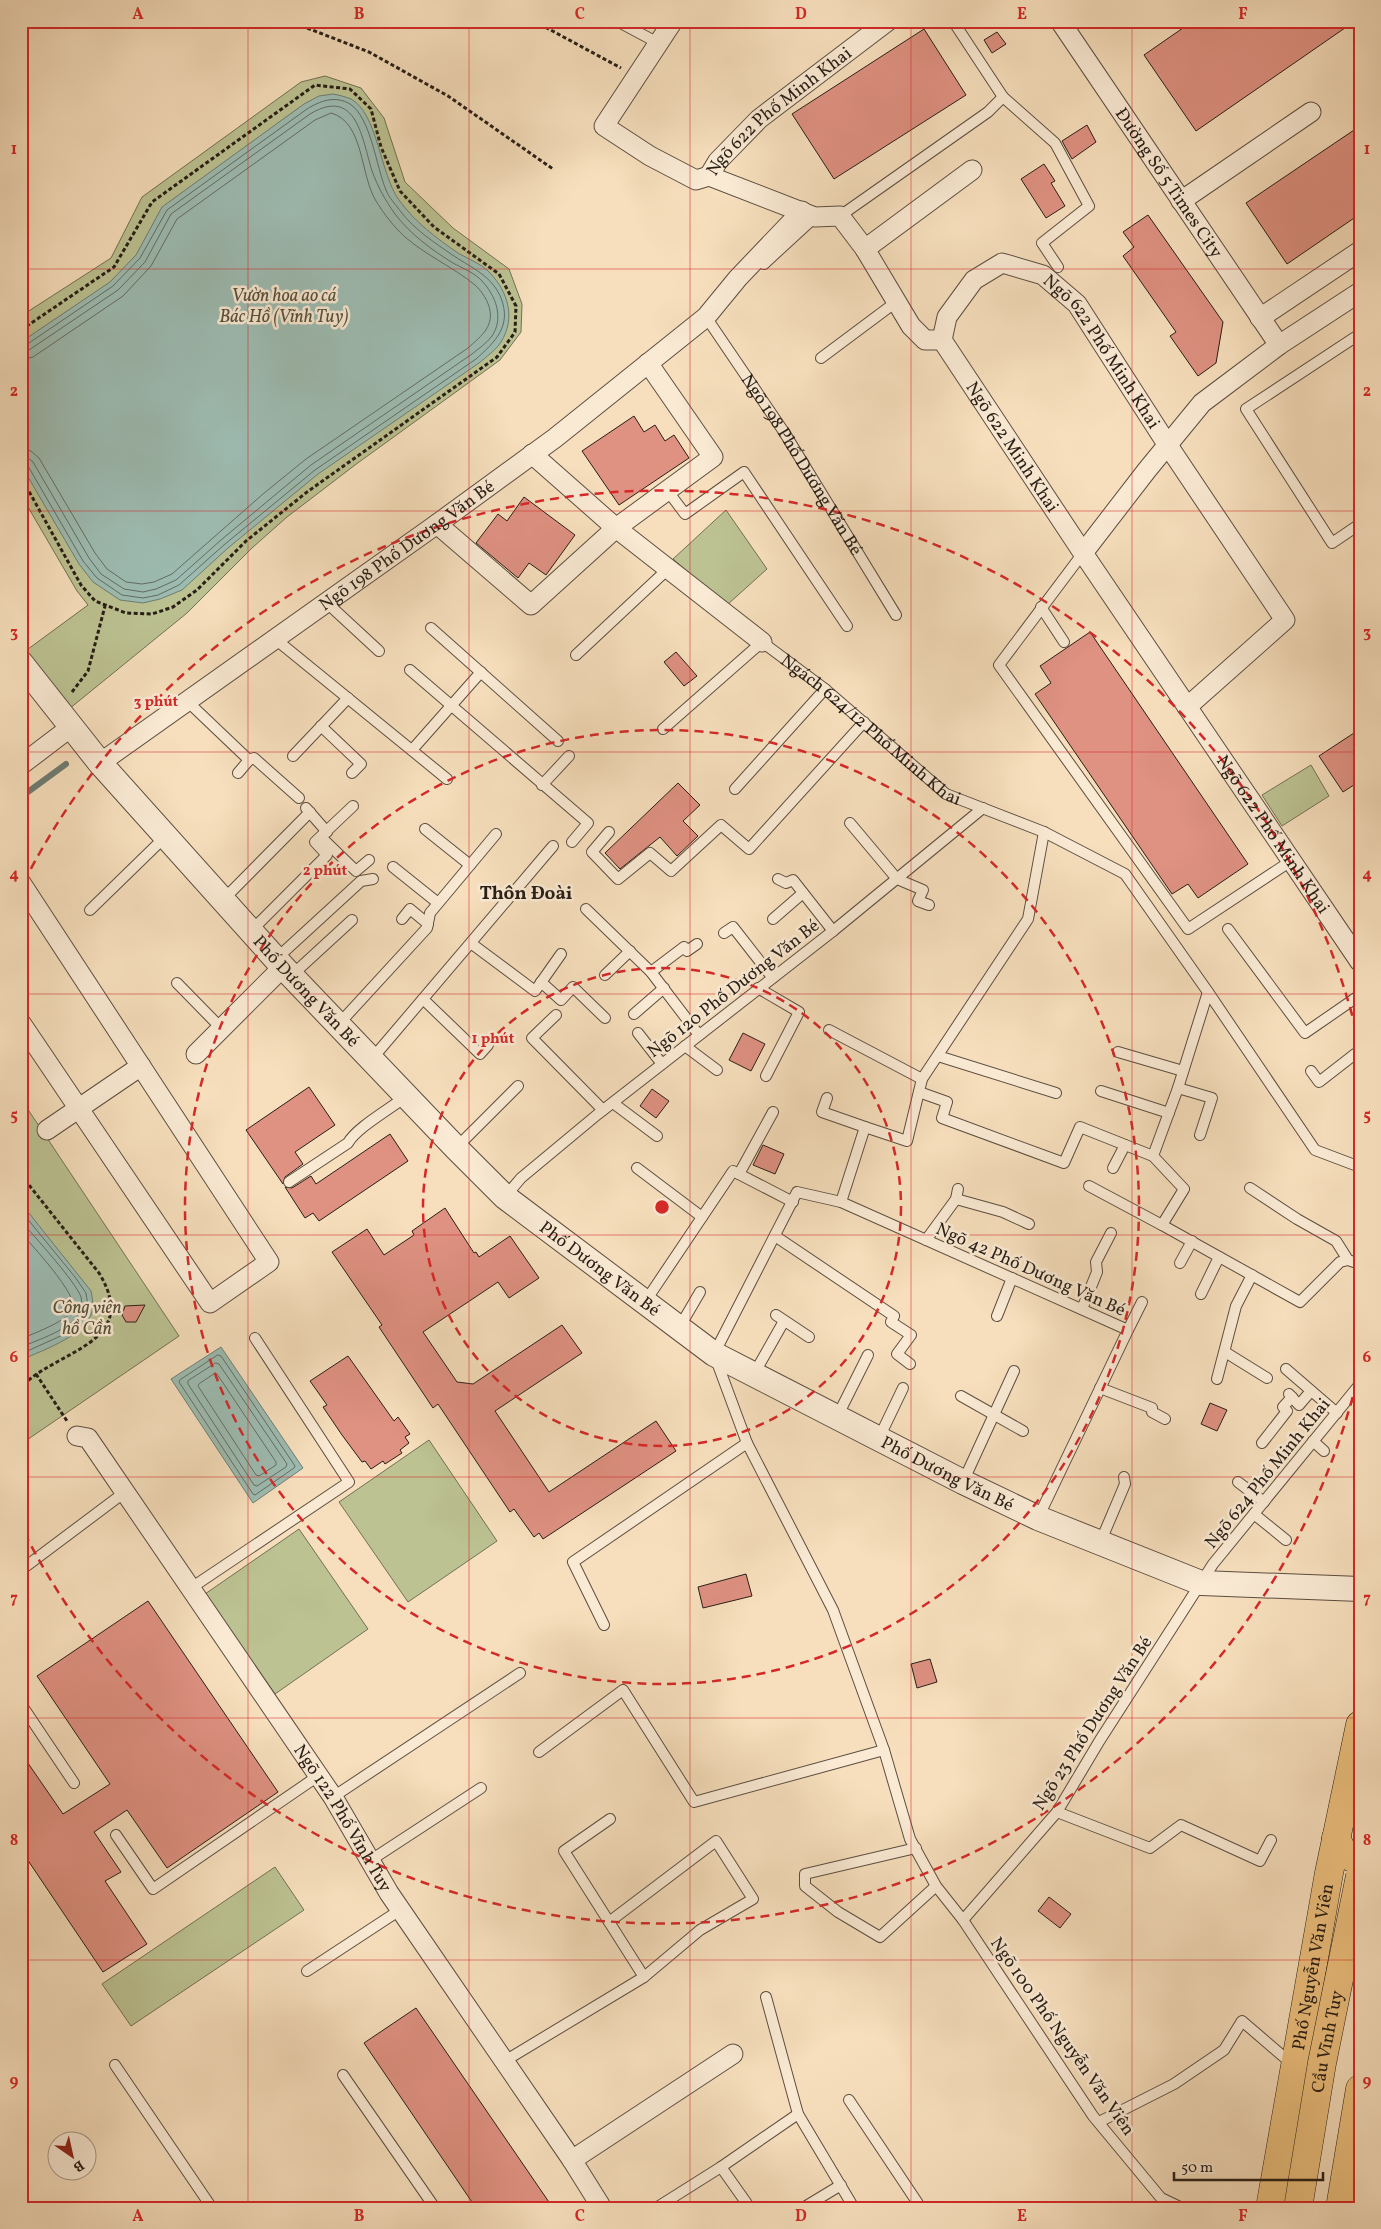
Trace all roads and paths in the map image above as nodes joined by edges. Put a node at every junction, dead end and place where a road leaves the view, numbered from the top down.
1 (26, 21) edge
2 (289, 21) edge
3 (534, 21) edge
4 (617, 21) edge
5 (673, 21) edge
6 (888, 21) edge
7 (952, 21) edge
8 (1060, 21) edge
9 (21, 30) edge
10 (660, 44) junction
11 (638, 77) junction
12 (1003, 97) junction
13 (1311, 112) dead end
14 (553, 169) dead end
15 (972, 170) dead end
16 (709, 176) junction
17 (1181, 201) junction
18 (809, 214) junction
19 (840, 216) junction
20 (865, 249) junction
21 (1360, 251) edge
22 (764, 264) dead end
23 (1058, 267) dead end
24 (1360, 292) edge
25 (896, 302) junction
26 (706, 317) junction
27 (1260, 318) junction
28 (21, 330) edge
29 (1360, 334) edge
30 (942, 340) junction
31 (1279, 345) junction
32 (821, 358) dead end
33 (648, 363) junction
34 (1167, 444) junction
35 (532, 454) junction
36 (21, 477) edge
37 (667, 490) junction
38 (437, 524) junction
39 (1360, 524) edge
40 (616, 528) junction
41 (1083, 553) junction
42 (669, 568) junction
43 (326, 602) junction
44 (105, 606) junction
45 (1041, 608) junction
46 (896, 615) dead end
47 (847, 626) dead end
48 (431, 628) dead end
49 (274, 638) junction
50 (762, 642) junction
51 (1064, 642) dead end
52 (379, 651) dead end
53 (576, 655) dead end
54 (21, 663) edge
55 (410, 670) dead end
56 (481, 672) junction
57 (825, 689) junction
58 (71, 693) dead end
59 (348, 698) junction
60 (186, 700) junction
61 (451, 706) junction
62 (1187, 707) junction
63 (864, 722) junction
64 (322, 726) junction
65 (71, 727) junction
66 (663, 729) dead end
67 (558, 741) dead end
68 (412, 750) junction
69 (293, 756) dead end
70 (569, 756) dead end
71 (249, 760) junction
72 (100, 762) junction
73 (21, 765) edge
74 (238, 773) dead end
75 (352, 773) dead end
76 (447, 778) dead end
77 (542, 784) junction
78 (735, 789) dead end
79 (299, 798) dead end
80 (353, 806) dead end
81 (983, 808) junction
82 (850, 823) dead end
83 (425, 829) dead end
84 (608, 832) dead end
85 (1044, 832) junction
86 (324, 834) junction
87 (496, 834) dead end
88 (166, 836) junction
89 (572, 842) dead end
90 (553, 846) dead end
91 (369, 860) dead end
92 (1291, 861) junction
93 (470, 865) junction
94 (393, 867) dead end
95 (373, 879) dead end
96 (778, 879) dead end
97 (898, 879) junction
98 (21, 883) edge
99 (803, 893) junction
100 (223, 900) junction
101 (438, 903) junction
102 (929, 905) dead end
103 (586, 909) dead end
104 (90, 910) dead end
105 (402, 918) dead end
106 (773, 919) dead end
107 (352, 920) dead end
108 (428, 924) junction
109 (1228, 929) dead end
110 (251, 931) junction
111 (833, 931) junction
112 (724, 933) dead end
113 (472, 944) junction
114 (697, 944) dead end
115 (630, 951) junction
116 (561, 954) dead end
117 (1360, 962) edge
118 (283, 967) junction
119 (651, 972) junction
120 (605, 975) dead end
121 (772, 977) junction
122 (177, 982) dead end
123 (542, 982) junction
124 (664, 988) junction
125 (758, 988) junction
126 (1208, 992) junction
127 (1360, 995) edge
128 (424, 999) junction
129 (634, 1014) dead end
130 (556, 1015) dead end
131 (605, 1018) dead end
132 (21, 1022) edge
133 (337, 1026) junction
134 (222, 1029) junction
135 (828, 1030) dead end
136 (638, 1032) dead end
137 (699, 1035) junction
138 (488, 1046) dead end
139 (684, 1046) junction
140 (1118, 1052) dead end
141 (196, 1054) dead end
142 (938, 1056) junction
143 (371, 1060) junction
144 (1360, 1061) edge
145 (662, 1064) junction
146 (142, 1066) junction
147 (717, 1070) dead end
148 (1184, 1071) junction
149 (1310, 1071) dead end
150 (766, 1076) dead end
151 (922, 1080) junction
152 (518, 1086) dead end
153 (1178, 1088) junction
154 (1101, 1091) dead end
155 (919, 1092) junction
156 (1056, 1093) dead end
157 (405, 1097) junction
158 (827, 1098) dead end
159 (613, 1103) junction
160 (78, 1109) junction
161 (603, 1110) junction
162 (773, 1112) dead end
163 (1169, 1114) junction
164 (865, 1127) junction
165 (47, 1130) dead end
166 (1200, 1135) dead end
167 (657, 1136) dead end
168 (1125, 1145) junction
169 (456, 1148) junction
170 (1153, 1156) junction
171 (1360, 1167) edge
172 (637, 1168) dead end
173 (1113, 1168) dead end
174 (739, 1174) junction
175 (21, 1175) edge
176 (290, 1182) dead end
177 (1089, 1186) dead end
178 (1250, 1188) dead end
179 (504, 1197) junction
180 (792, 1202) junction
181 (841, 1202) junction
182 (702, 1217) junction
183 (1029, 1224) dead end
184 (1162, 1225) junction
185 (1111, 1233) dead end
186 (775, 1236) junction
187 (926, 1240) junction
188 (1192, 1241) junction
189 (1219, 1257) junction
190 (1348, 1260) junction
191 (1180, 1263) dead end
192 (1360, 1264) edge
193 (1252, 1275) junction
194 (1012, 1278) junction
195 (700, 1292) dead end
196 (1201, 1294) dead end
197 (645, 1302) junction
198 (1142, 1302) dead end
199 (1082, 1309) junction
200 (996, 1316) dead end
201 (679, 1328) junction
202 (1128, 1330) junction
203 (809, 1337) dead end
204 (255, 1338) dead end
205 (1226, 1352) junction
206 (714, 1354) junction
207 (868, 1355) dead end
208 (910, 1364) dead end
209 (1286, 1369) dead end
210 (1014, 1371) dead end
211 (36, 1374) junction
212 (754, 1374) junction
213 (1267, 1378) dead end
214 (1217, 1380) dead end
215 (1360, 1384) edge
216 (21, 1388) edge
217 (903, 1388) dead end
218 (1100, 1388) junction
219 (1311, 1391) junction
220 (960, 1396) dead end
221 (1337, 1413) junction
222 (995, 1415) junction
223 (837, 1417) junction
224 (1165, 1419) dead end
225 (1023, 1431) dead end
226 (77, 1436) joint
227 (879, 1438) junction
228 (1313, 1441) junction
229 (747, 1443) junction
230 (1262, 1443) dead end
231 (1324, 1450) dead end
232 (1124, 1478) dead end
233 (963, 1482) junction
234 (1238, 1482) dead end
235 (125, 1492) junction
236 (1264, 1502) junction
237 (1254, 1514) junction
238 (1038, 1518) junction
239 (1286, 1540) dead end
240 (1099, 1544) junction
241 (21, 1570) edge
242 (1201, 1583) junction
243 (191, 1588) junction
244 (1360, 1589) edge
245 (604, 1626) dead end
246 (520, 1673) dead end
247 (21, 1704) edge
248 (1360, 1725) edge
249 (884, 1750) junction
250 (539, 1752) dead end
251 (318, 1776) junction
252 (74, 1783) dead end
253 (482, 1788) dead end
254 (333, 1797) junction
255 (1057, 1812) junction
256 (610, 1819) dead end
257 (116, 1835) dead end
258 (1336, 1838) junction
259 (1271, 1840) dead end
260 (916, 1848) junction
261 (371, 1860) junction
262 (1360, 1862) edge
263 (1360, 1876) edge
264 (936, 1886) junction
265 (400, 1910) junction
266 (1360, 1910) edge
267 (963, 1920) junction
268 (609, 1922) junction
269 (1320, 1923) junction
270 (307, 1971) dead end
271 (644, 1977) junction
272 (766, 1997) dead end
273 (733, 2054) dead end
274 (503, 2062) junction
275 (115, 2065) dead end
276 (1295, 2066) junction
277 (343, 2075) dead end
278 (1360, 2089) edge
279 (849, 2100) dead end
280 (798, 2114) junction
281 (1099, 2122) junction
282 (572, 2160) junction
283 (722, 2167) junction
284 (841, 2185) junction
285 (21, 2204) edge
286 (24, 2208) edge
287 (212, 2208) edge
288 (435, 2208) edge
289 (602, 2208) edge
290 (656, 2208) edge
291 (750, 2208) edge
292 (803, 2208) edge
293 (854, 2208) edge
294 (921, 2208) edge
295 (1182, 2208) edge
296 (1270, 2208) edge
297 (1298, 2208) edge
298 (1340, 2208) edge

1 - 9 lane
2 - 14 path
3 - 11 path
4 - 10 lane
5 - 10 street
6 - 16 street, Ngõ 622 Phố Minh Khai
7 - 12 lane
8 - 17 street, Đường Số 5 Times City
10 - 11 street
11 - 16 street
12 - 19 lane
12 - 23 lane
13 - 17 street
15 - 20 street
16 - 18 street, Ngõ 622 Phố Minh Khai
17 - 27 street, Đường Số 5 Times City
18 - 19 street, Ngõ 622 Phố Minh Khai
18 - 22 lane
18 - 26 street, Ngõ 198 Phố Dương Văn Bé
19 - 20 street
20 - 25 street
21 - 27 street
24 - 31 street
25 - 30 street
25 - 32 lane
26 - 33 street, Ngõ 198 Phố Dương Văn Bé
26 - 46 lane, Ngõ 198 Phố Dương Văn Bé
27 - 31 street, Đường Số 5 Times City
28 - 44 path
29 - 39 lane
30 - 34 street, Ngõ 622 Phố Minh Khai
30 - 41 street, Ngõ 622 Minh Khai
31 - 34 street
33 - 35 street, Ngõ 198 Phố Dương Văn Bé
33 - 37 street
34 - 41 street
34 - 62 street, Ngõ 622 Phố Minh Khai
35 - 38 street, Ngõ 198 Phố Dương Văn Bé
35 - 40 street, Ngách 624/12 Phố Minh Khai
36 - 44 path
37 - 40 street
37 - 47 lane
38 - 40 street
38 - 43 street, Ngõ 198 Phố Dương Văn Bé
40 - 42 street, Ngách 624/12 Phố Minh Khai
41 - 45 lane
41 - 62 street, Ngõ 622 Phố Minh Khai
42 - 50 street, Ngách 624/12 Phố Minh Khai
42 - 53 lane
43 - 49 street, Ngõ 198 Phố Dương Văn Bé
43 - 52 lane
44 - 58 path
45 - 51 lane
45 - 92 lane
48 - 56 lane
49 - 59 lane
49 - 60 street, Ngõ 198 Phố Dương Văn Bé
50 - 57 lane, Ngách 624/12 Phố Minh Khai
50 - 66 lane
54 - 65 street, Phố Dương Văn Bé
55 - 61 lane
56 - 61 lane
56 - 67 lane
57 - 63 lane, Ngách 624/12 Phố Minh Khai
57 - 78 lane
59 - 64 lane
59 - 68 lane
60 - 71 lane
60 - 72 street, Ngõ 198 Phố Dương Văn Bé
61 - 68 lane
61 - 77 lane
62 - 92 street, Ngõ 622 Phố Minh Khai
63 - 81 lane, Ngách 624/12 Phố Minh Khai
63 - 84 lane
64 - 69 lane
64 - 75 lane
65 - 72 street, Phố Dương Văn Bé
65 - 73 street
68 - 76 lane
70 - 77 lane
71 - 74 lane
71 - 79 lane
72 - 88 street, Phố Dương Văn Bé
77 - 89 lane
80 - 86 lane
81 - 85 lane, Ngách 624/12 Phố Minh Khai
81 - 97 lane, Ngõ 120 Phố Dương Văn Bé
82 - 97 lane
83 - 93 lane
85 - 126 lane, Ngách 624/12 Phố Minh Khai
85 - 142 lane
86 - 91 lane
86 - 100 lane
86 - 110 lane
87 - 93 lane
88 - 100 street, Phố Dương Văn Bé
88 - 104 lane
90 - 113 lane
92 - 117 street, Ngõ 622 Phố Minh Khai
93 - 101 lane
94 - 101 lane
95 - 118 lane
96 - 99 lane
97 - 102 lane
97 - 111 lane, Ngõ 120 Phố Dương Văn Bé
98 - 146 street
99 - 106 lane
99 - 111 lane
100 - 110 street, Phố Dương Văn Bé
101 - 108 lane
103 - 115 lane
105 - 108 lane
107 - 118 lane
108 - 133 lane
109 - 127 lane
110 - 118 street, Phố Dương Văn Bé
111 - 121 lane, Ngõ 120 Phố Dương Văn Bé
112 - 121 lane
113 - 123 lane
113 - 128 lane
114 - 119 lane
115 - 119 lane
115 - 120 lane
116 - 123 lane
118 - 133 street, Phố Dương Văn Bé
118 - 134 street
119 - 124 lane
121 - 125 lane, Ngõ 120 Phố Dương Văn Bé
122 - 134 lane
123 - 131 lane
124 - 129 lane
124 - 137 lane
125 - 137 lane, Ngõ 120 Phố Dương Văn Bé
125 - 150 lane
126 - 148 lane
126 - 171 lane, Ngách 624/12 Phố Minh Khai
128 - 138 lane
128 - 143 lane
130 - 161 lane
132 - 160 street
133 - 143 street, Phố Dương Văn Bé
134 - 141 street
135 - 151 lane
136 - 145 lane
137 - 139 lane, Ngõ 120 Phố Dương Văn Bé
139 - 145 lane, Ngõ 120 Phố Dương Văn Bé
139 - 147 lane
140 - 148 lane
142 - 151 lane
142 - 156 lane
143 - 157 street, Phố Dương Văn Bé
144 - 149 lane
145 - 159 lane, Ngõ 120 Phố Dương Văn Bé
146 - 160 street
146 - 160 street
148 - 153 lane
151 - 155 lane
152 - 169 lane
153 - 163 lane
153 - 166 lane
154 - 163 lane
155 - 164 lane
155 - 168 lane
157 - 169 street, Phố Dương Văn Bé
157 - 176 lane
158 - 164 lane
159 - 161 lane, Ngõ 120 Phố Dương Văn Bé
159 - 167 lane
160 - 165 street
161 - 179 lane, Ngõ 120 Phố Dương Văn Bé
162 - 174 lane
163 - 170 lane
164 - 181 lane
168 - 170 lane
168 - 173 lane
169 - 179 street, Phố Dương Văn Bé
170 - 184 lane
172 - 182 lane
174 - 180 lane
174 - 182 lane
175 - 211 path
177 - 184 lane
178 - 190 lane
179 - 197 street, Phố Dương Văn Bé
180 - 181 lane, Ngõ 42 Phố Dương Văn Bé
180 - 186 lane
181 - 187 lane, Ngõ 42 Phố Dương Văn Bé
182 - 197 lane
183 - 187 lane
184 - 188 lane
185 - 199 lane
186 - 206 lane
186 - 208 lane
187 - 194 lane, Ngõ 42 Phố Dương Văn Bé
188 - 189 lane
188 - 191 lane
189 - 193 lane
189 - 196 lane
190 - 192 lane
190 - 193 lane
193 - 205 lane
194 - 199 lane, Ngõ 42 Phố Dương Văn Bé
194 - 200 lane
195 - 201 lane
197 - 201 street, Phố Dương Văn Bé
198 - 202 lane
199 - 202 lane, Ngõ 42 Phố Dương Văn Bé
201 - 206 street, Phố Dương Văn Bé
202 - 218 lane, Ngõ 42 Phố Dương Văn Bé
203 - 212 lane
204 - 243 lane
205 - 213 lane
205 - 214 lane
206 - 212 street, Phố Dương Văn Bé
206 - 229 lane, Ngõ 100 Phố Nguyễn Văn Viên
207 - 223 lane
209 - 219 lane
210 - 222 lane
211 - 216 path
211 - 226 path
212 - 223 street, Phố Dương Văn Bé
215 - 221 lane, Ngõ 624 Phố Minh Khai
217 - 227 lane
218 - 224 lane
218 - 238 lane, Ngõ 42 Phố Dương Văn Bé
219 - 221 lane
219 - 230 lane
220 - 222 lane
221 - 228 lane, Ngõ 624 Phố Minh Khai
222 - 225 lane
222 - 233 lane
223 - 227 street, Phố Dương Văn Bé
226 - 235 street, Ngõ 122 Phố Vĩnh Tuy
227 - 233 street, Phố Dương Văn Bé
228 - 231 lane
228 - 236 lane, Ngõ 624 Phố Minh Khai
229 - 245 lane
229 - 249 lane, Ngõ 100 Phố Nguyễn Văn Viên
232 - 240 lane
233 - 238 street, Phố Dương Văn Bé
234 - 236 lane
235 - 241 lane
235 - 243 street, Ngõ 122 Phố Vĩnh Tuy
236 - 237 lane, Ngõ 624 Phố Minh Khai
237 - 239 lane
237 - 242 lane, Ngõ 624 Phố Minh Khai
238 - 240 street, Phố Dương Văn Bé
240 - 242 street, Phố Dương Văn Bé
242 - 244 street, Phố Dương Văn Bé
242 - 255 lane, Ngõ 23 Phố Dương Văn Bé
243 - 251 street, Ngõ 122 Phố Vĩnh Tuy
246 - 254 lane
247 - 252 lane
248 - 258 main road, Phố Nguyễn Văn Viên
249 - 250 lane
249 - 260 lane, Ngõ 100 Phố Nguyễn Văn Viên
251 - 254 street, Ngõ 122 Phố Vĩnh Tuy
251 - 257 lane
253 - 261 lane
254 - 261 street, Ngõ 122 Phố Vĩnh Tuy
255 - 259 lane
255 - 267 lane, Ngõ 23 Phố Dương Văn Bé
256 - 268 lane
258 - 262 main road
258 - 269 main road, Phố Nguyễn Văn Viên
260 - 264 lane, Ngõ 100 Phố Nguyễn Văn Viên
260 - 264 lane
261 - 265 street, Ngõ 122 Phố Vĩnh Tuy
263 - 297 main road, Cầu Vĩnh Tuy, bridge
264 - 267 lane, Ngõ 100 Phố Nguyễn Văn Viên
265 - 270 lane
265 - 274 street, Ngõ 122 Phố Vĩnh Tuy
266 - 269 main road
267 - 281 lane, Ngõ 100 Phố Nguyễn Văn Viên
268 - 271 lane
268 - 271 lane
269 - 276 main road, Phố Nguyễn Văn Viên
271 - 274 lane
272 - 280 lane
273 - 282 street
274 - 282 street, Ngõ 122 Phố Vĩnh Tuy
275 - 287 lane
276 - 281 lane
276 - 296 main road, Phố Nguyễn Văn Viên
277 - 288 lane
278 - 298 main road
279 - 294 lane
280 - 283 lane
280 - 284 lane
281 - 295 lane, Ngõ 100 Phố Nguyễn Văn Viên
282 - 289 street, Ngõ 122 Phố Vĩnh Tuy
283 - 290 lane
283 - 291 lane
284 - 292 lane
284 - 293 lane
285 - 286 lane

